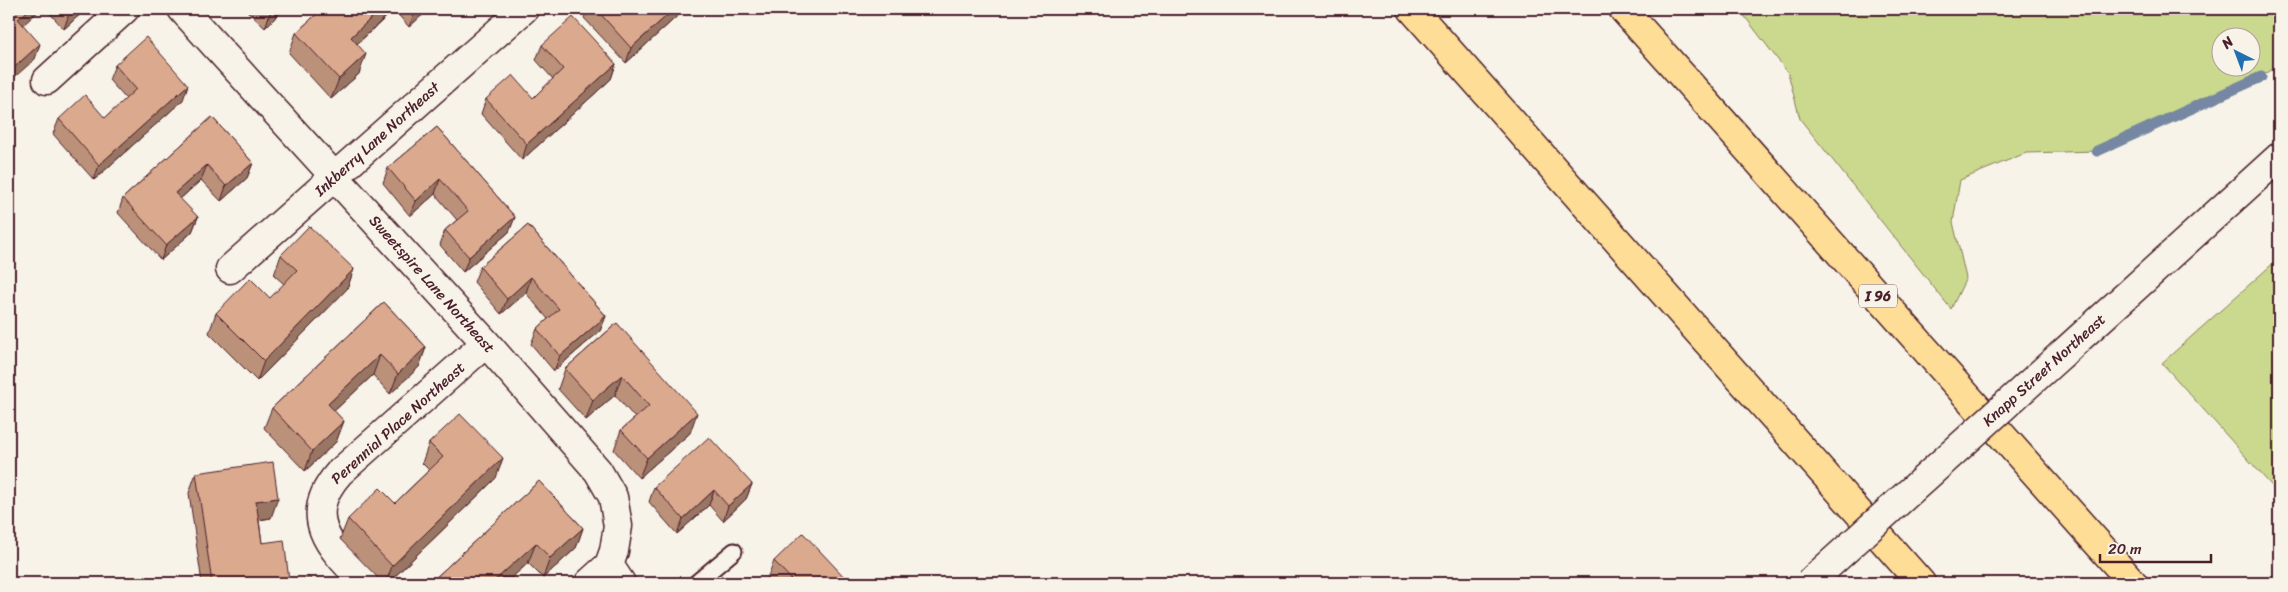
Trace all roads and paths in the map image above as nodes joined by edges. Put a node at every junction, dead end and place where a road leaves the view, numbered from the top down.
1 (125, 9) edge
2 (182, 9) edge
3 (524, 9) edge
4 (1412, 9) edge
5 (1623, 9) edge
6 (47, 80) dead end
7 (2279, 157) edge
8 (335, 177) junction
9 (230, 269) dead end
10 (486, 343) junction
11 (734, 551) dead end
12 (615, 574) edge
13 (365, 583) edge
14 (588, 583) edge
15 (696, 583) edge
16 (1809, 583) edge
17 (1921, 583) edge
18 (2133, 583) edge

1 - 6 street
2 - 8 street, Sweetspire Lane Northeast
3 - 8 street, Inkberry Lane Northeast
4 - 17 highway
5 - 18 highway, I 96
7 - 16 street, Knapp Street Northeast, bridge
8 - 9 street, Inkberry Lane Northeast
8 - 10 street, Sweetspire Lane Northeast
10 - 12 street, Sweetspire Lane Northeast
10 - 13 street, Perennial Place Northeast
11 - 15 lane
12 - 14 street

